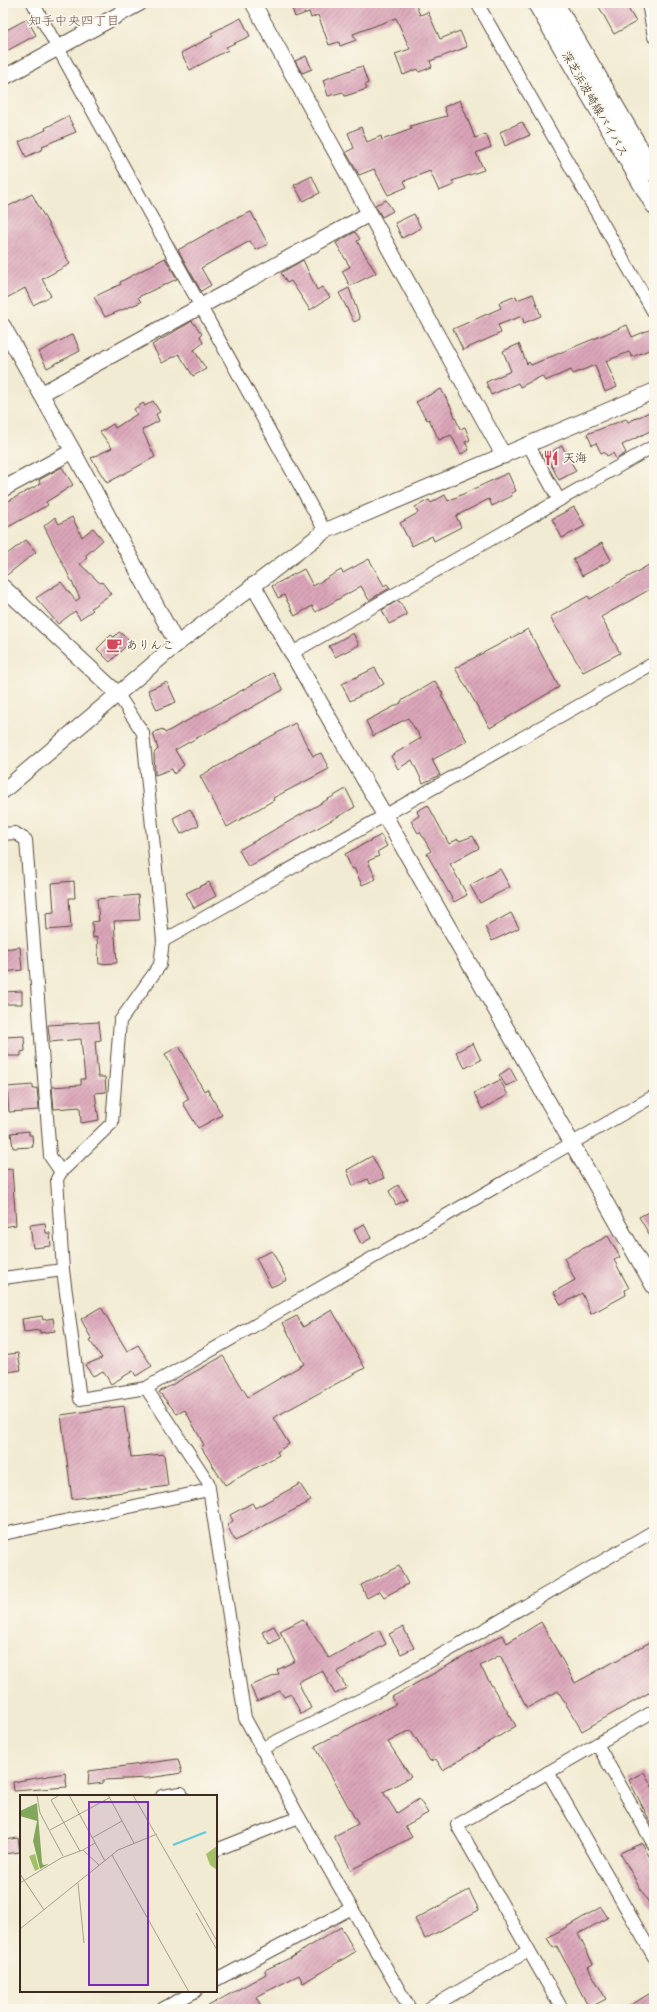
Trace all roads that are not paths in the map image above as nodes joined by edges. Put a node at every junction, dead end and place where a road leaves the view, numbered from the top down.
1 (33, 3) edge
2 (140, 3) edge
3 (253, 3) edge
4 (477, 3) edge
5 (648, 3) edge
6 (561, 5) edge
7 (540, 10) edge
8 (654, 37) edge
9 (58, 48) junction
10 (3, 78) edge
11 (654, 173) edge
12 (654, 205) edge
13 (369, 214) junction
14 (200, 308) junction
15 (654, 313) edge
16 (3, 326) edge
17 (654, 391) edge
18 (41, 394) junction
19 (529, 446) junction
20 (654, 446) edge
21 (73, 451) junction
22 (504, 456) junction
23 (3, 489) edge
24 (559, 500) junction
25 (325, 531) junction
26 (253, 585) junction
27 (3, 587) edge
28 (177, 644) junction
29 (292, 653) junction
30 (654, 663) edge
31 (117, 693) junction
32 (3, 791) edge
33 (386, 817) junction
34 (3, 834) edge
35 (163, 941) junction
36 (654, 1096) edge
37 (572, 1143) junction
38 (61, 1172) junction
39 (63, 1270) junction
40 (3, 1278) edge
41 (654, 1287) edge
42 (146, 1388) junction
43 (209, 1490) junction
44 (654, 1531) edge
45 (3, 1534) edge
46 (654, 1711) edge
47 (597, 1744) junction
48 (261, 1749) junction
49 (548, 1772) junction
50 (168, 1795) edge
51 (182, 1795) edge
52 (299, 1817) junction
53 (654, 1845) edge
54 (217, 1850) edge
55 (352, 1908) junction
56 (528, 1951) junction
57 (654, 1956) edge
58 (217, 1979) edge
59 (194, 1992) edge
60 (162, 2009) edge
61 (410, 2009) edge
62 (428, 2009) edge
63 (562, 2009) edge

1 - 9 street
2 - 9 street
3 - 13 street
4 - 15 street
5 - 8 street
6 - 7 street
6 - 11 main road, 深芝浜波崎線バイパス
7 - 12 main road, 深芝浜波崎線バイパス
9 - 10 street
9 - 14 street
13 - 14 street
13 - 22 street
14 - 18 street
14 - 25 street
16 - 18 street
17 - 19 street
18 - 21 street
19 - 22 street
19 - 24 street
20 - 24 street
21 - 23 street
21 - 28 street
22 - 25 street
24 - 29 street
25 - 26 street
26 - 28 street
26 - 29 street
27 - 31 street
28 - 31 street
29 - 33 street
30 - 33 street
31 - 32 street
31 - 35 street
33 - 35 street
33 - 37 street
34 - 38 street
35 - 38 street
36 - 37 street
37 - 41 street
37 - 42 street
38 - 39 street
39 - 40 street
39 - 42 street
42 - 43 street
43 - 45 street
43 - 48 street
44 - 48 street
46 - 47 street
47 - 49 street
47 - 53 street
48 - 52 street
49 - 56 street
49 - 57 street
50 - 51 street
52 - 54 street
52 - 55 street
55 - 58 street
55 - 61 street
56 - 62 street
56 - 63 street
59 - 60 street

